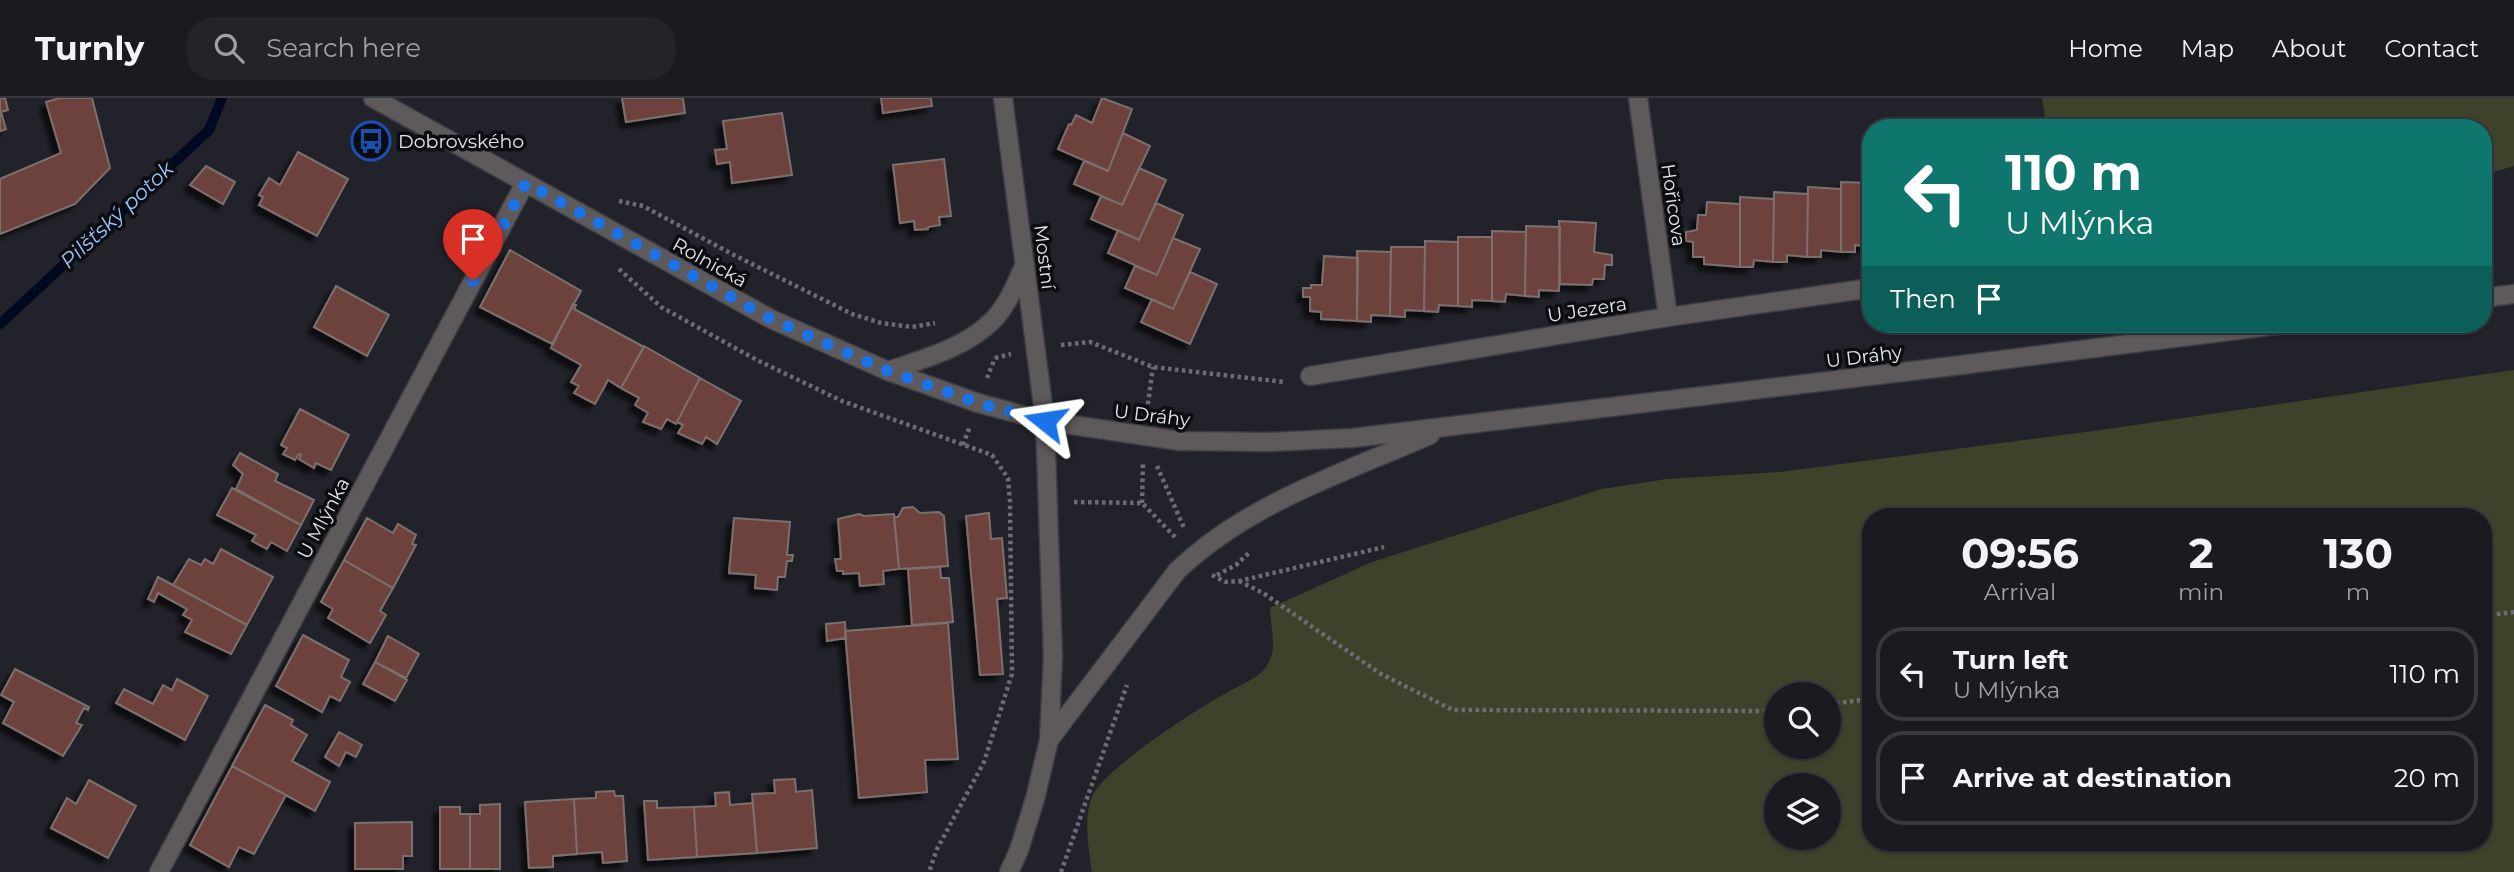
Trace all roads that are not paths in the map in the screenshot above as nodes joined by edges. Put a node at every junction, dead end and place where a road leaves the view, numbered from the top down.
1 (373, 98) edge
2 (1003, 98) edge
3 (1638, 98) edge
4 (526, 183) junction
5 (1025, 264) junction
6 (1862, 289) edge
7 (2514, 294) edge
8 (2492, 297) edge
9 (1668, 317) junction
10 (2214, 333) edge
11 (888, 371) junction
12 (1310, 376) road end
13 (1045, 421) junction
14 (1447, 427) junction
15 (1049, 740) junction
16 (159, 872) edge
17 (1009, 872) edge

1 - 4 street, Rolnická
2 - 5 street, Mostní
3 - 9 street, Hořicova
4 - 11 street, Rolnická
4 - 16 street, U Mlýnka
5 - 11 street
5 - 13 street, Mostní
6 - 9 street, U Jezera
7 - 8 street
9 - 12 street, U Jezera
10 - 14 street, U Dráhy
11 - 13 street, Rolnická
13 - 14 street, U Dráhy
13 - 15 street, U Dráhy
14 - 15 street, U Dráhy
15 - 17 street, U Dráhy

